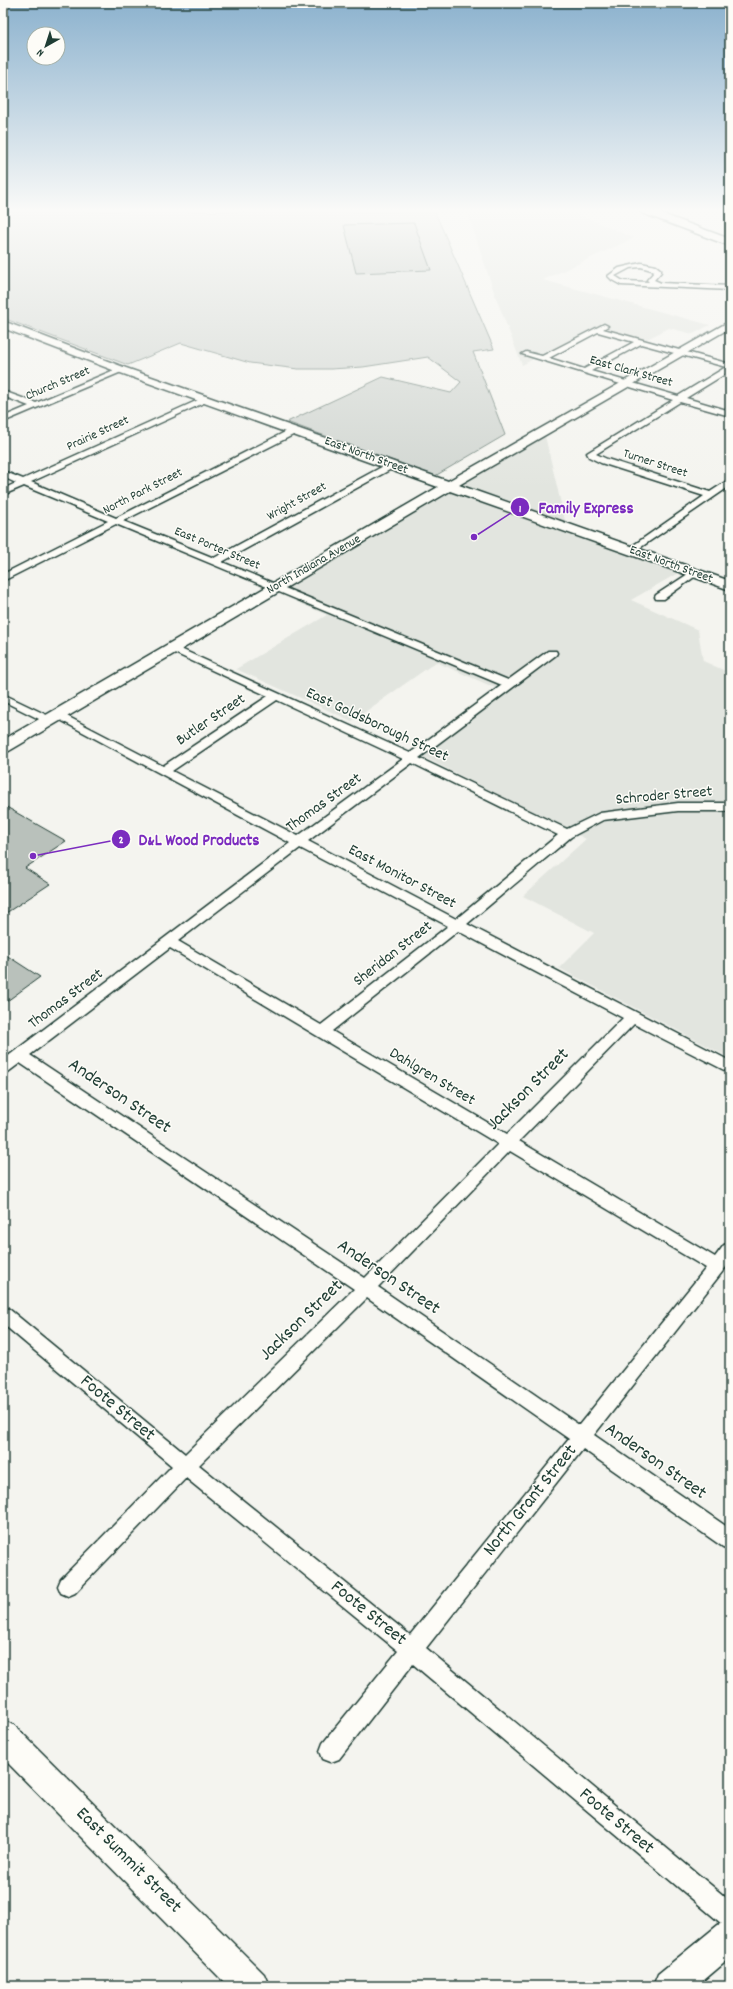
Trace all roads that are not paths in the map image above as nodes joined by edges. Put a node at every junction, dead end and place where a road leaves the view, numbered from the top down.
1 (3, 324) edge
2 (608, 324) dead end
3 (730, 324) edge
4 (597, 330) junction
5 (640, 342) junction
6 (680, 353) junction
7 (526, 354) dead end
8 (542, 359) junction
9 (730, 367) edge
10 (122, 370) junction
11 (585, 371) junction
12 (626, 383) junction
13 (3, 393) edge
14 (205, 399) junction
15 (679, 399) junction
16 (36, 406) junction
17 (730, 414) edge
18 (3, 420) edge
19 (294, 431) junction
20 (392, 465) junction
21 (3, 474) edge
22 (730, 482) edge
23 (24, 483) junction
24 (449, 486) junction
25 (3, 492) edge
26 (710, 496) junction
27 (115, 520) junction
28 (631, 551) junction
29 (215, 562) junction
30 (694, 573) junction
31 (3, 578) edge
32 (730, 586) edge
33 (276, 587) junction
34 (660, 597) dead end
35 (172, 648) junction
36 (552, 653) dead end
37 (510, 685) junction
38 (276, 696) junction
39 (3, 697) edge
40 (53, 718) junction
41 (3, 747) edge
42 (412, 759) junction
43 (164, 771) junction
44 (730, 807) edge
45 (600, 817) joint
46 (567, 834) junction
47 (299, 842) junction
48 (458, 925) junction
49 (170, 942) junction
50 (632, 1016) junction
51 (321, 1032) junction
52 (20, 1056) junction
53 (3, 1068) edge
54 (730, 1068) edge
55 (507, 1142) junction
56 (730, 1250) edge
57 (717, 1266) junction
58 (366, 1288) junction
59 (3, 1314) edge
60 (582, 1436) junction
61 (186, 1464) junction
62 (730, 1540) edge
63 (68, 1586) dead end
64 (412, 1650) junction
65 (3, 1736) edge
66 (331, 1751) dead end
67 (730, 1916) edge
68 (730, 1937) edge
69 (252, 1986) edge
70 (670, 1986) edge

1 - 10 street, East North Street
2 - 4 street
3 - 6 street, North Indiana Avenue
4 - 5 street
4 - 8 street
5 - 6 street
5 - 11 street
6 - 9 street
6 - 12 street, North Indiana Avenue
7 - 8 street, East Clark Street
8 - 11 street, East Clark Street
9 - 15 street
10 - 14 street, East North Street
10 - 16 street, Church Street
11 - 12 street, East Clark Street
12 - 15 street, East Clark Street
12 - 24 street, North Indiana Avenue
13 - 16 street
14 - 19 street, East North Street
14 - 23 street, Prairie Street
15 - 17 street, East Clark Street
15 - 26 street, Turner Street
16 - 18 street, Church Street
19 - 20 street, East North Street
19 - 27 street, North Park Street
20 - 24 street, East North Street
20 - 29 street, Wright Street
21 - 23 street, East Porter Street
22 - 26 street
23 - 25 street, Prairie Street
23 - 27 street, East Porter Street
24 - 28 street, East North Street
24 - 33 street, North Indiana Avenue
26 - 28 street
27 - 29 street, East Porter Street
27 - 31 street, North Park Street
28 - 30 street, East North Street
29 - 33 street, East Porter Street
30 - 32 street, East North Street
30 - 34 street
33 - 35 street, North Indiana Avenue
33 - 37 street, East Porter Street
35 - 38 street, East Goldsborough Street
35 - 40 street, North Indiana Avenue
36 - 37 street, Thomas Street
37 - 42 street, Thomas Street
38 - 42 street, East Goldsborough Street
38 - 43 street, Butler Street
39 - 40 street, East Monitor Street
40 - 41 street, North Indiana Avenue
40 - 43 street, East Monitor Street
42 - 46 street, East Goldsborough Street
42 - 47 street, Thomas Street
43 - 47 street, East Monitor Street
44 - 45 street, Schroder Street
45 - 46 street, Sheridan Street
46 - 48 street, Sheridan Street
47 - 48 street, East Monitor Street
47 - 49 street, Thomas Street
48 - 50 street, East Monitor Street
48 - 51 street, Sheridan Street
49 - 51 street, Dahlgren Street
49 - 52 street, Thomas Street
50 - 54 street, East Monitor Street
50 - 55 street, Jackson Street
51 - 55 street, Dahlgren Street
52 - 53 street, Thomas Street
52 - 58 street, Anderson Street
55 - 57 street, Dahlgren Street
55 - 58 street, Jackson Street
56 - 57 street, North Grant Street
57 - 60 street, North Grant Street
58 - 60 street, Anderson Street
58 - 61 street, Jackson Street
59 - 61 street, Foote Street
60 - 62 street, Anderson Street
60 - 64 street, North Grant Street
61 - 63 street, Jackson Street
61 - 64 street, Foote Street
64 - 66 street, North Grant Street
64 - 67 street, Foote Street
65 - 69 street, East Summit Street
68 - 70 street

